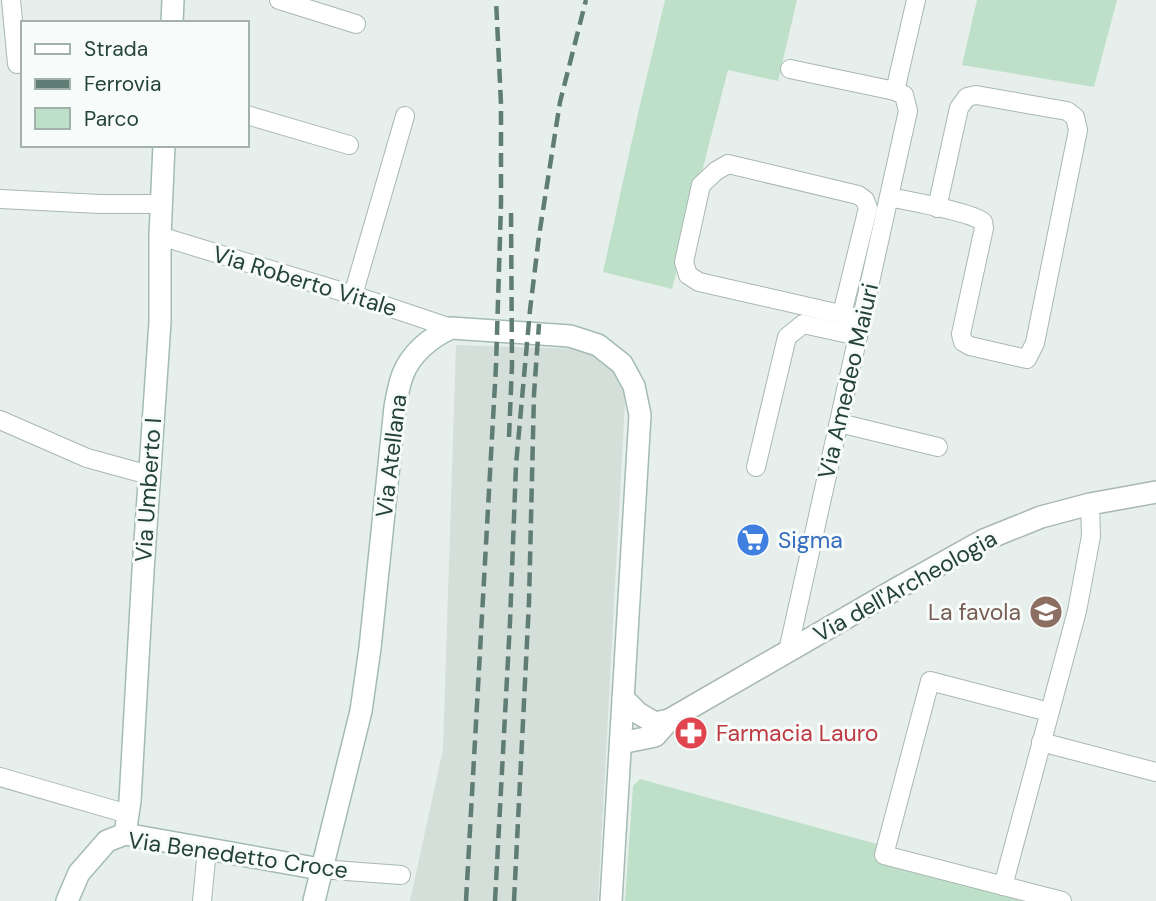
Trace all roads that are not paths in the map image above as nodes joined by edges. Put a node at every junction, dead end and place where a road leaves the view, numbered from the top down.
1 (11, 0) edge
2 (173, 0) edge
3 (279, 0) edge
4 (916, 0) edge
5 (172, 21) edge
6 (356, 24) dead end
7 (13, 64) edge
8 (790, 69) dead end
9 (895, 91) junction
10 (248, 115) edge
11 (405, 116) dead end
12 (349, 145) dead end
13 (164, 147) edge
14 (889, 197) junction
15 (0, 198) edge
16 (161, 204) junction
17 (937, 208) junction
18 (160, 236) junction
19 (353, 295) junction
20 (842, 314) junction
21 (451, 328) junction
22 (860, 328) junction
23 (0, 420) edge
24 (839, 423) junction
25 (938, 447) dead end
26 (756, 467) dead end
27 (149, 474) junction
28 (1156, 492) edge
29 (1090, 503) junction
30 (788, 651) junction
31 (623, 698) junction
32 (1049, 712) junction
33 (660, 726) junction
34 (621, 734) junction
35 (1041, 742) junction
36 (619, 770) junction
37 (1156, 772) edge
38 (0, 777) edge
39 (127, 824) junction
40 (207, 849) junction
41 (320, 869) junction
42 (401, 875) dead end
43 (1003, 886) junction
44 (67, 901) edge
45 (202, 901) edge
46 (313, 901) edge
47 (611, 901) edge
48 (1062, 901) edge

1 - 7 street
2 - 5 main road
3 - 6 street
4 - 9 street
8 - 9 street
9 - 14 street, Via Amedeo Maiuri
10 - 12 street
11 - 19 street
13 - 16 main road, Via Umberto I
14 - 17 street
14 - 22 street, Via Amedeo Maiuri
15 - 16 street
16 - 18 main road, Via Umberto I
17 - 17 street
18 - 19 street, Via Roberto Vitale
18 - 27 main road, Via Umberto I
19 - 21 street, Via Roberto Vitale
20 - 20 street
20 - 22 street
21 - 31 main road
21 - 41 main road, Via Atellana
22 - 24 street, Via Amedeo Maiuri
22 - 26 street
23 - 27 street
24 - 25 street
24 - 30 street, Via Amedeo Maiuri
27 - 39 main road, Via Umberto I
28 - 29 main road, Via dell'Archeologia
29 - 30 main road, Via dell'Archeologia
29 - 32 street
30 - 33 main road, Via dell'Archeologia
31 - 33 main road
31 - 34 main road
32 - 35 street
32 - 43 street
33 - 34 main road, Via dell'Archeologia
33 - 36 main road
34 - 36 main road
35 - 37 street
35 - 43 street
36 - 47 main road
38 - 39 street
39 - 40 main road, Via Benedetto Croce
39 - 44 main road, Via Benedetto Croce
40 - 41 main road, Via Benedetto Croce
40 - 45 street
41 - 42 street, Via Benedetto Croce
41 - 46 main road, Via Atellana
43 - 48 street

